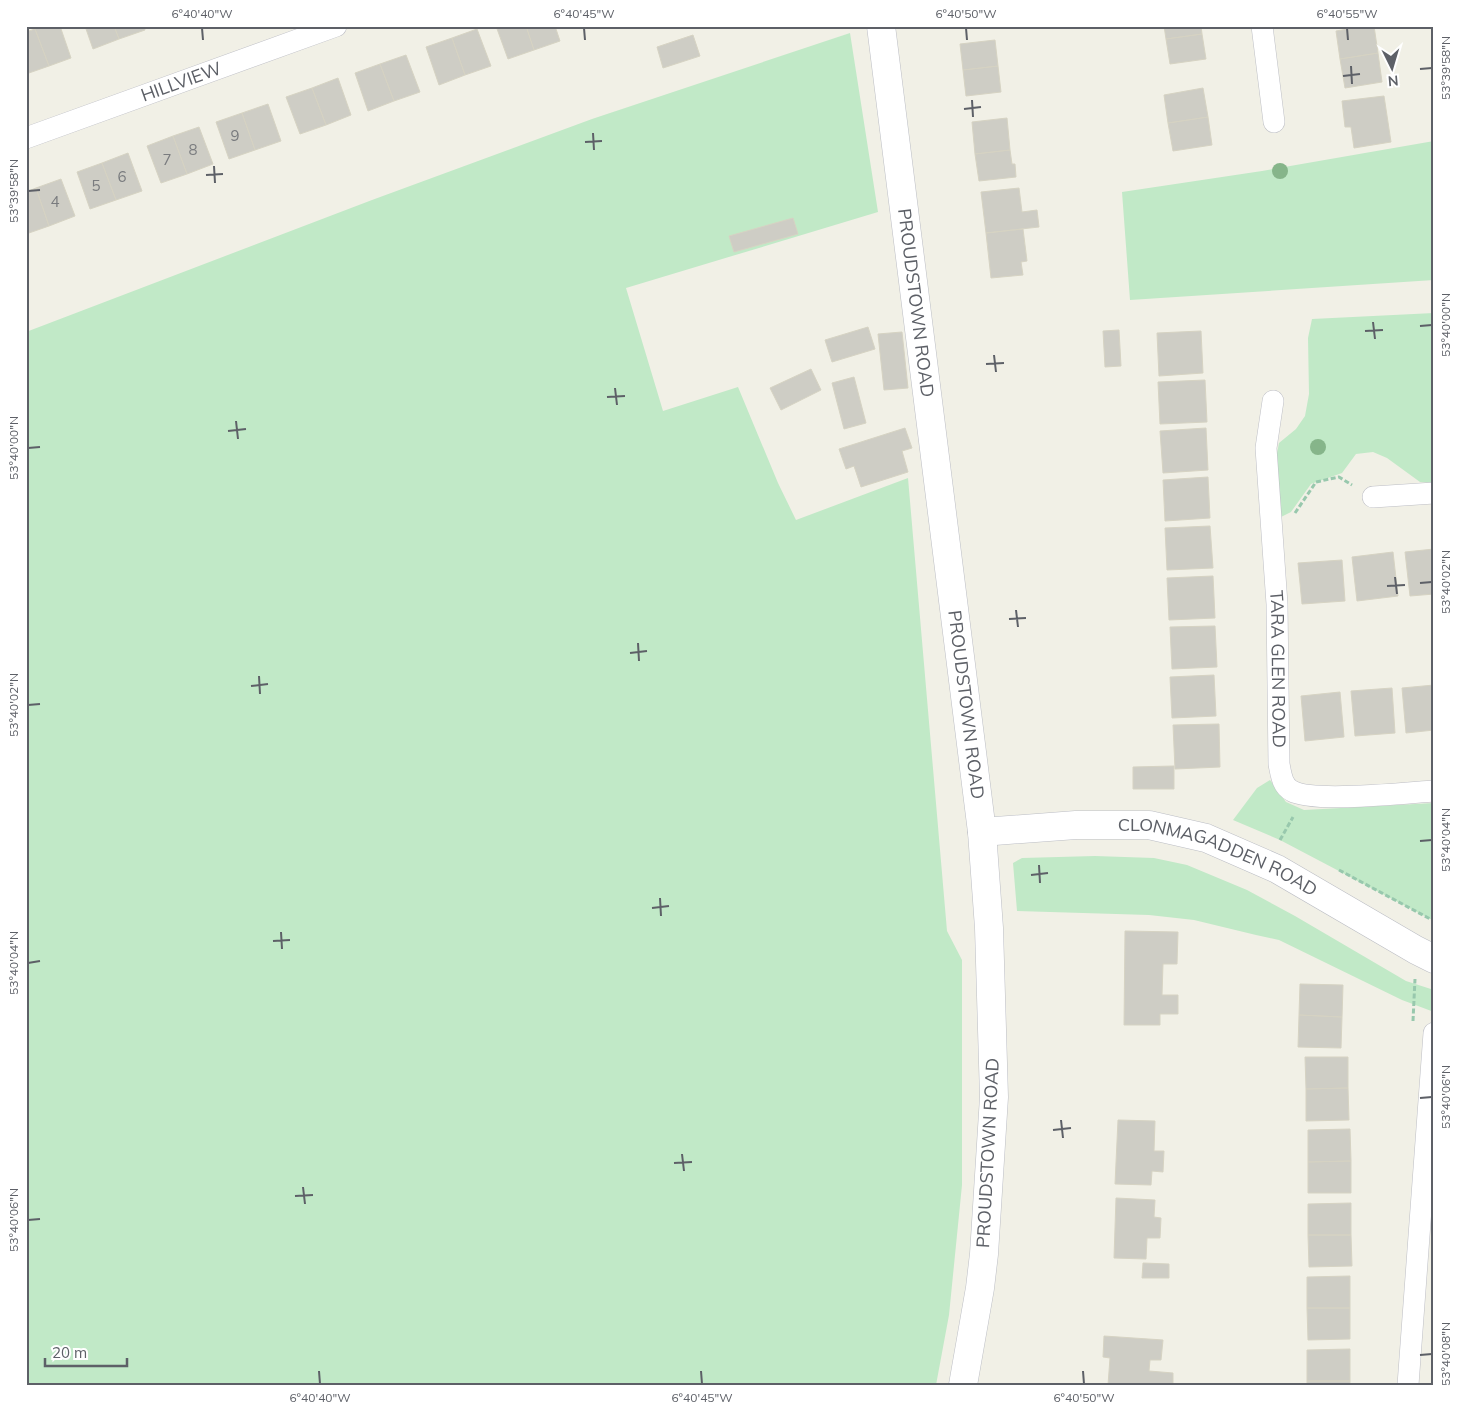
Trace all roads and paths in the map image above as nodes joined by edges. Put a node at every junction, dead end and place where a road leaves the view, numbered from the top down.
1 (336, 26) edge
2 (881, 26) edge
3 (1262, 26) edge
4 (1274, 122) dead end
5 (26, 138) edge
6 (1273, 401) dead end
7 (1434, 493) edge
8 (1373, 497) joint
9 (1270, 518) junction
10 (1434, 791) edge
11 (1296, 812) dead end
12 (982, 832) junction
13 (1280, 840) dead end
14 (1434, 958) edge
15 (1434, 1033) edge
16 (1432, 1068) edge
17 (1429, 1158) edge
18 (963, 1385) edge
19 (1408, 1385) edge

1 - 5 street, HILLVIEW
2 - 12 main road, PROUDSTOWN ROAD
3 - 4 street
6 - 9 street, TARA GLEN ROAD
7 - 8 street
8 - 9 path
9 - 10 street, TARA GLEN ROAD
11 - 13 path
12 - 14 main road, CLONMAGADDEN ROAD
12 - 18 main road, PROUDSTOWN ROAD
15 - 16 street
16 - 17 street
17 - 19 street

